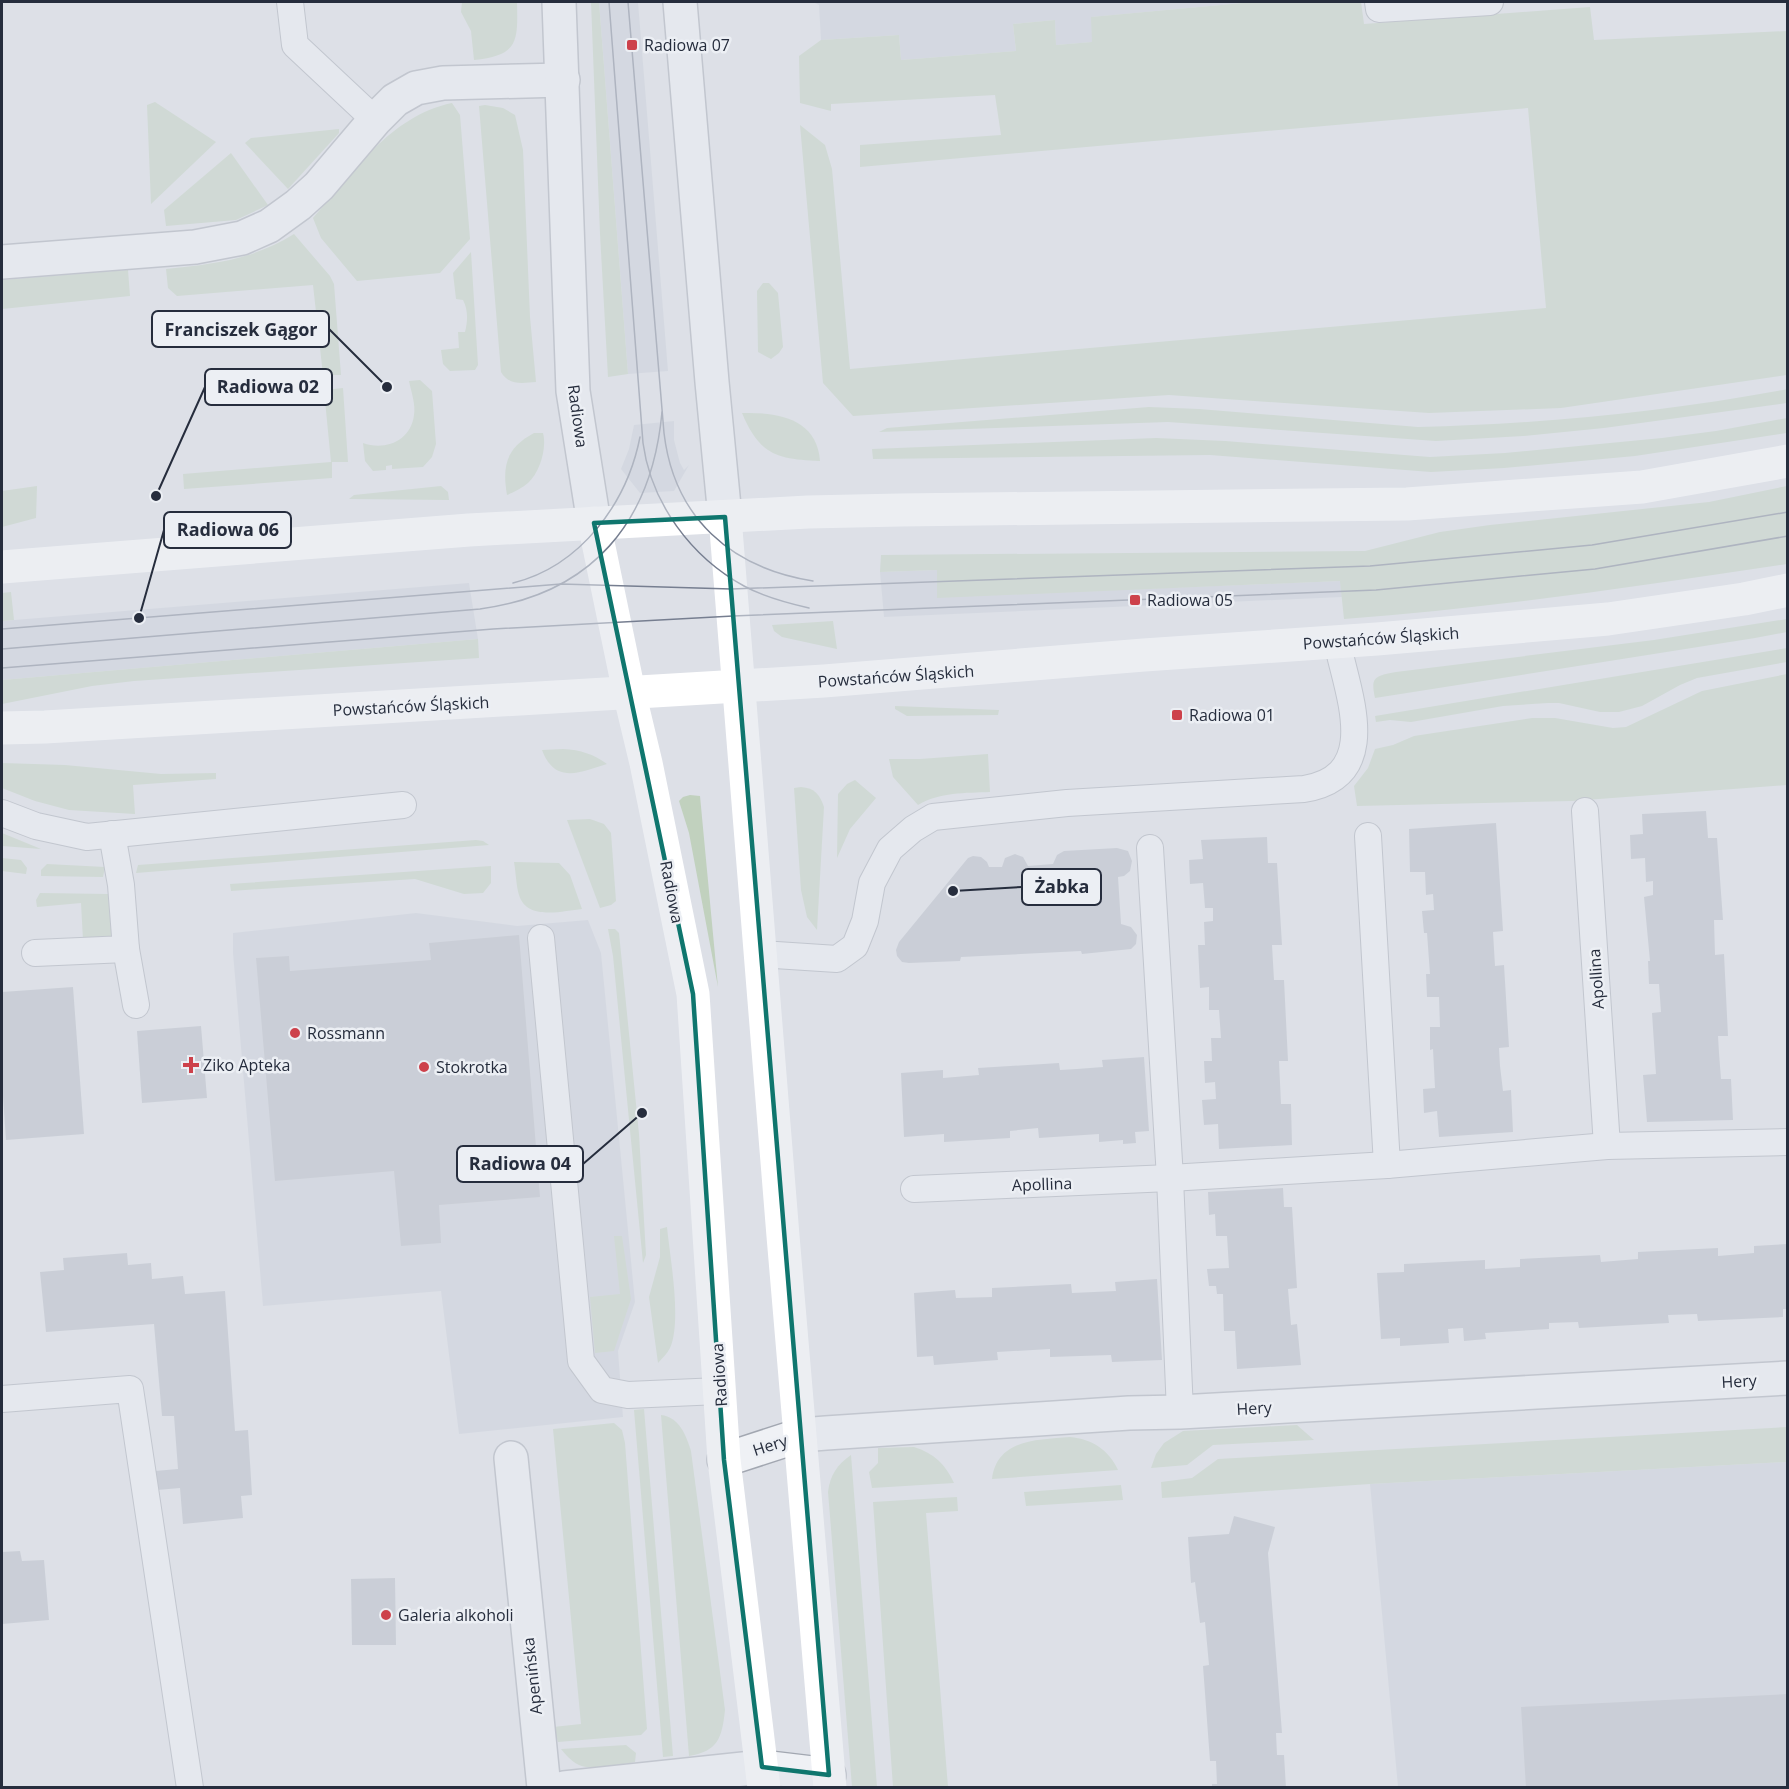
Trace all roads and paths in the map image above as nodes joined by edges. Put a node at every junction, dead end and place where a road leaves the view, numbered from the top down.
1 (290, 2) edge
2 (559, 2) edge
3 (680, 2) edge
4 (1490, 2) edge
5 (1379, 5) edge
6 (563, 80) junction
7 (375, 120) junction
8 (2, 262) edge
9 (1788, 461) edge
10 (725, 517) junction
11 (594, 523) junction
12 (2, 567) edge
13 (1788, 590) edge
14 (1337, 642) junction
15 (738, 686) junction
16 (629, 692) junction
17 (2, 728) edge
18 (403, 805) dead end
19 (1586, 811) dead end
20 (2, 813) edge
21 (112, 834) junction
22 (1368, 836) dead end
23 (1150, 848) dead end
24 (541, 938) dead end
25 (126, 949) junction
26 (35, 953) dead end
27 (760, 954) junction
28 (136, 1005) dead end
29 (1788, 1142) edge
30 (1607, 1146) junction
31 (1387, 1165) junction
32 (1170, 1178) junction
33 (914, 1189) dead end
34 (1788, 1378) edge
35 (720, 1391) junction
36 (2, 1399) edge
37 (1179, 1413) junction
38 (801, 1435) junction
39 (511, 1458) dead end
40 (724, 1460) junction
41 (763, 1778) edge
42 (829, 1781) edge
43 (190, 1788) edge
44 (544, 1788) edge
45 (564, 1788) edge

1 - 7 lane
2 - 6 street, Radiowa
3 - 10 street
4 - 5 lane
6 - 7 street
6 - 11 street, Radiowa
7 - 8 street
9 - 10 main road
10 - 11 main road
10 - 15 main road
11 - 12 main road
11 - 16 main road, Radiowa
13 - 14 main road, Powstańców Śląskich
14 - 15 main road, Powstańców Śląskich
14 - 27 lane
15 - 16 main road, Powstańców Śląskich
15 - 27 main road
16 - 17 main road, Powstańców Śląskich
16 - 35 main road, Radiowa
18 - 21 lane
19 - 30 lane, Apollina
20 - 21 lane
21 - 25 lane
22 - 31 lane
23 - 32 lane
24 - 35 lane
25 - 26 lane
25 - 28 lane
27 - 38 main road
29 - 30 lane, Apollina
30 - 31 lane, Apollina
31 - 32 lane, Apollina
32 - 33 lane, Apollina
32 - 37 lane
34 - 37 street, Hery
35 - 40 main road, Radiowa
36 - 43 lane
37 - 38 street, Hery
38 - 40 street, Hery
38 - 42 main road
39 - 44 street, Apenińska
40 - 41 main road, Radiowa
41 - 42 street
41 - 45 street

